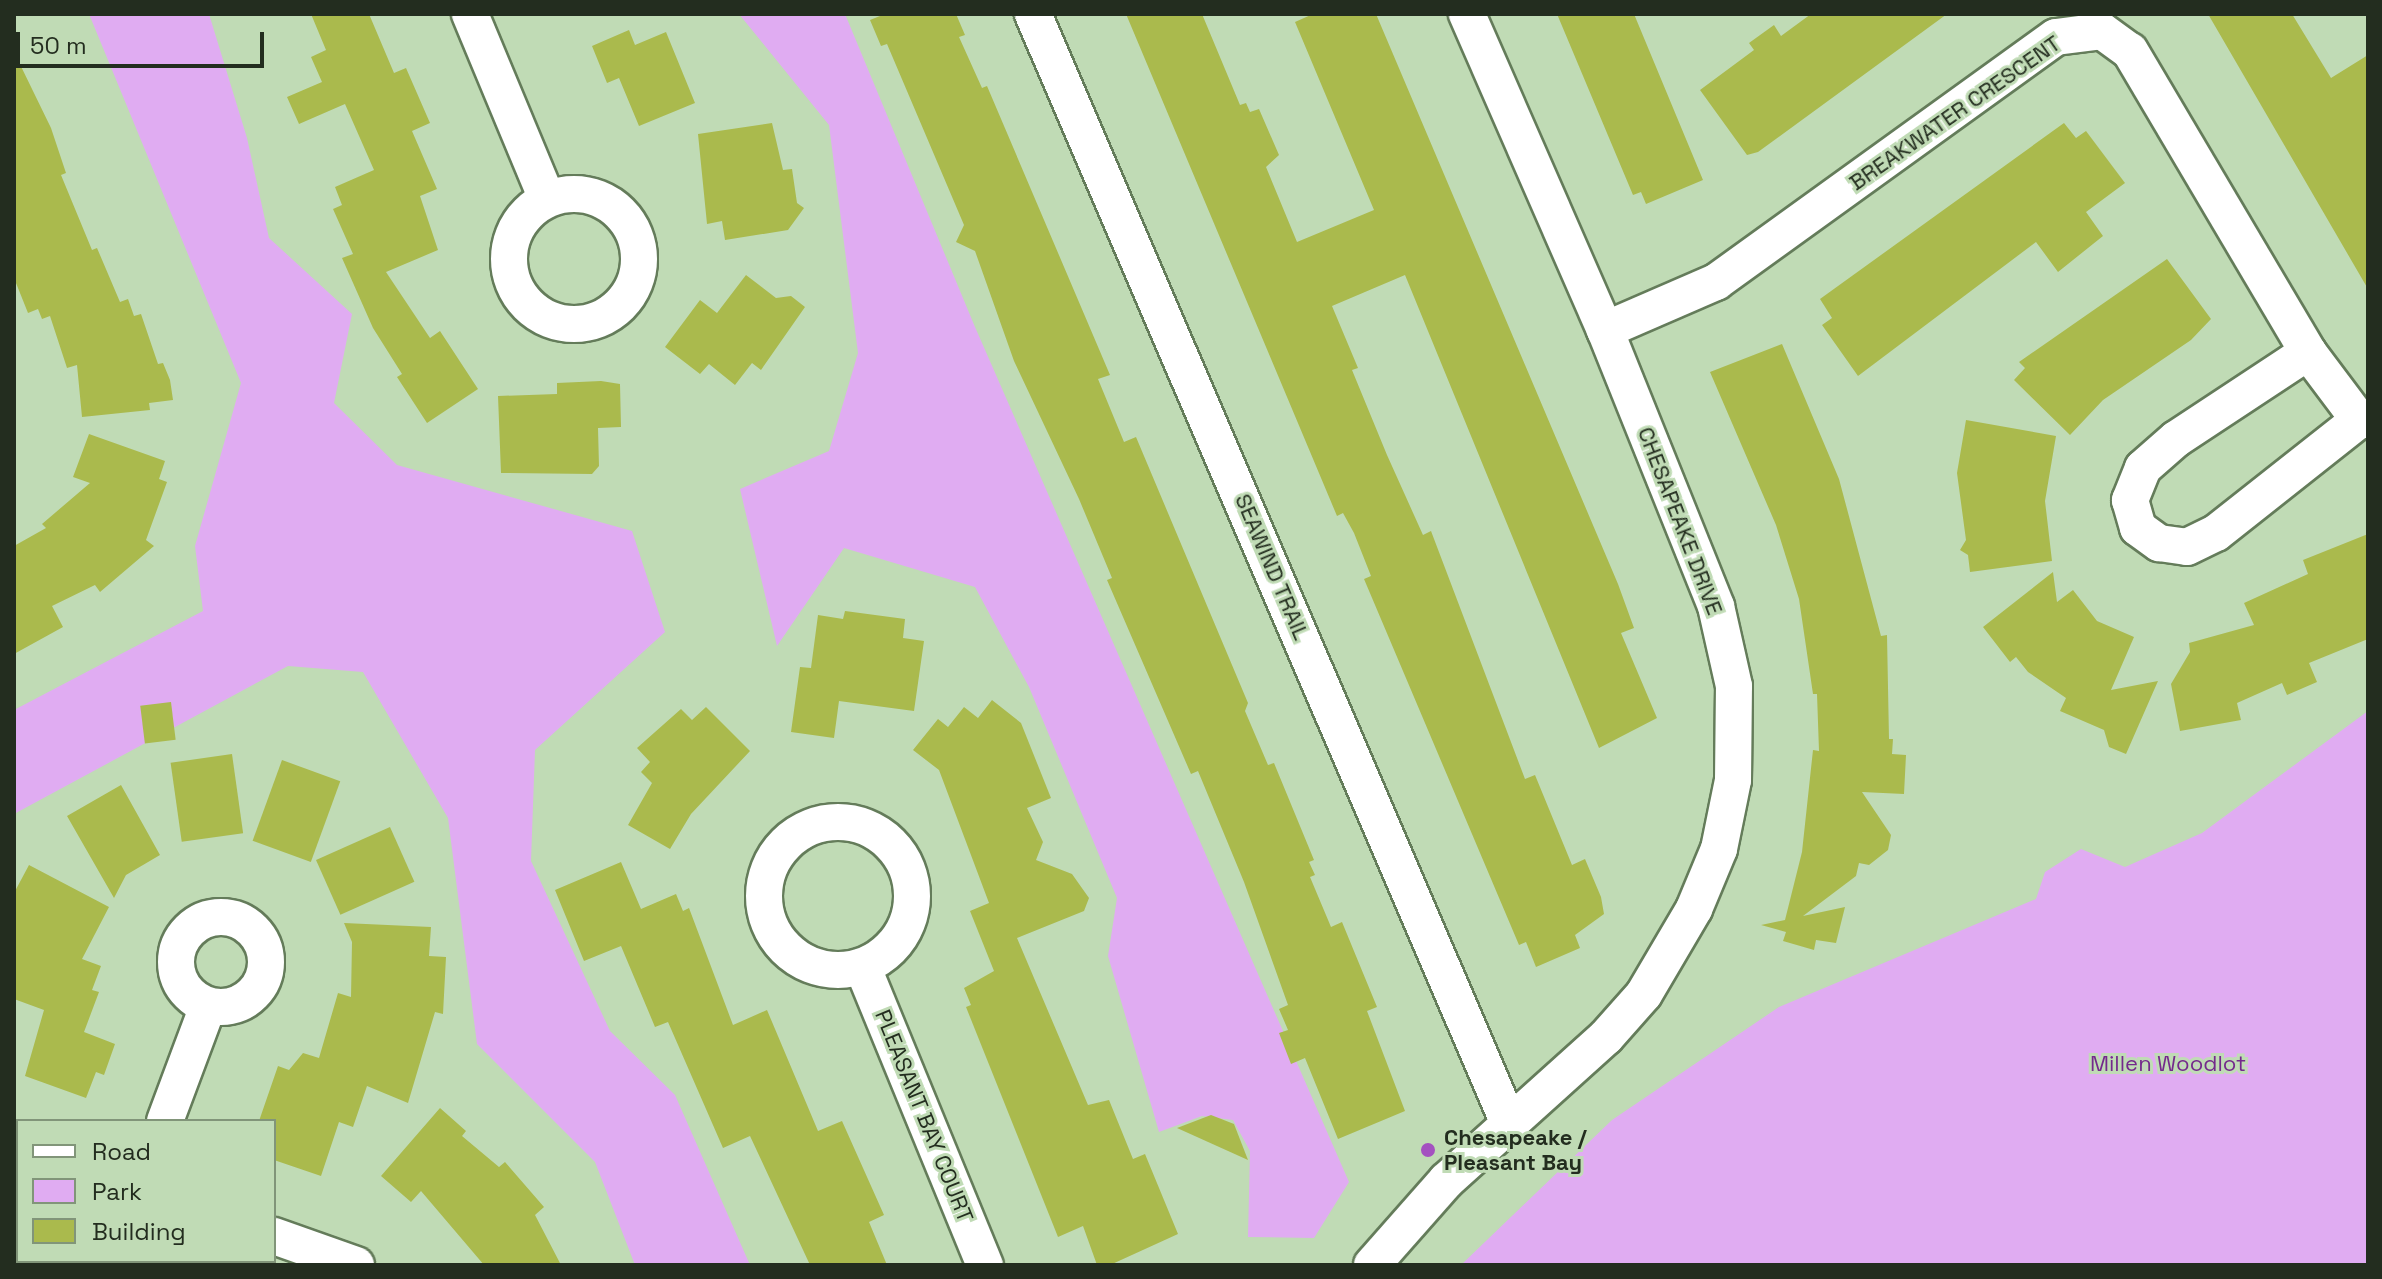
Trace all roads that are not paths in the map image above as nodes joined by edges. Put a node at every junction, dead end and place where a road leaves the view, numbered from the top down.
1 (470, 14) edge
2 (1033, 14) edge
3 (1467, 14) edge
4 (547, 199) dead end
5 (1605, 330) junction
6 (2308, 352) junction
7 (2363, 420) edge
8 (863, 968) junction
9 (208, 1006) dead end
10 (166, 1119) edge
11 (1508, 1121) junction
12 (276, 1237) edge
13 (356, 1265) edge
14 (985, 1265) edge
15 (1372, 1265) edge

1 - 4 street
2 - 11 street, SEAWIND TRAIL
3 - 5 street, CHESAPEAKE DRIVE
5 - 6 street, BREAKWATER CRESCENT
5 - 11 street, CHESAPEAKE DRIVE
6 - 7 street, BREAKWATER CRESCENT
6 - 7 street, BREAKWATER CRESCENT
8 - 8 street
8 - 14 street, PLEASANT BAY COURT
9 - 10 street
11 - 15 street, CHESAPEAKE DRIVE
12 - 13 street

